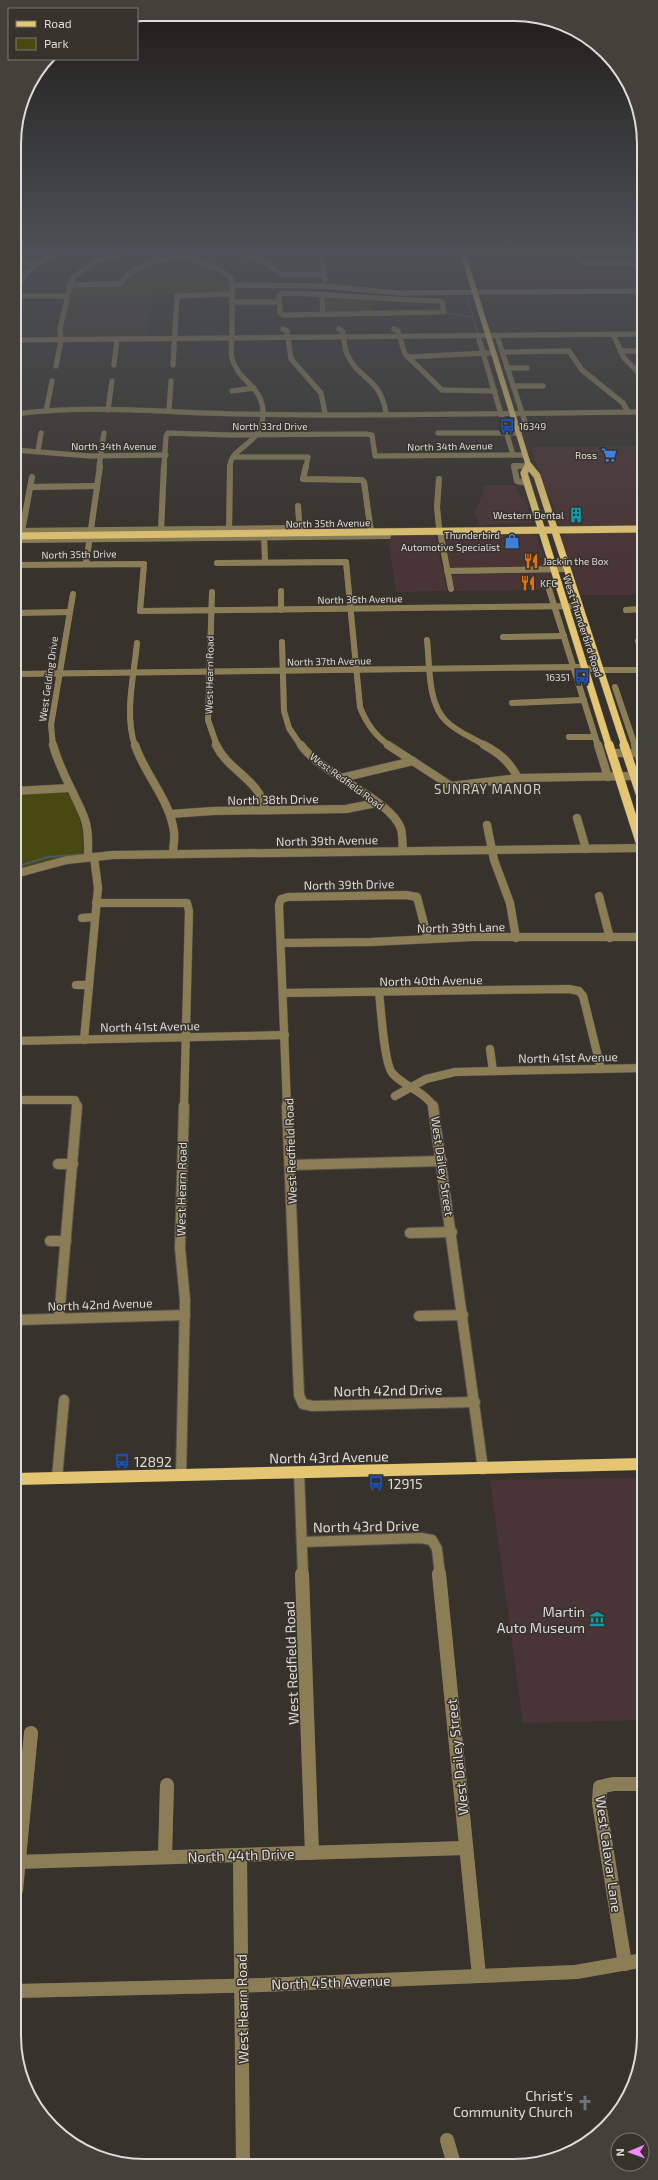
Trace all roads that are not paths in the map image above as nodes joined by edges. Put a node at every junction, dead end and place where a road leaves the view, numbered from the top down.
1 (502, 352) edge
2 (58, 353) edge
3 (116, 353) edge
4 (173, 353) edge
5 (232, 353) edge
6 (290, 353) edge
7 (347, 353) edge
8 (405, 353) edge
9 (484, 353) junction
10 (494, 353) joint
11 (570, 353) edge
12 (621, 353) edge
13 (407, 356) junction
14 (114, 365) dead end
15 (173, 365) dead end
16 (56, 366) dead end
17 (507, 368) junction
18 (527, 368) dead end
19 (637, 371) edge
20 (112, 381) dead end
21 (171, 381) dead end
22 (52, 382) dead end
23 (513, 386) junction
24 (543, 386) dead end
25 (254, 388) junction
26 (232, 391) dead end
27 (495, 391) junction
28 (568, 405) dead end
29 (108, 410) junction
30 (169, 410) junction
31 (46, 411) junction
32 (502, 412) junction
33 (571, 412) junction
34 (628, 412) junction
35 (637, 412) edge
36 (21, 413) edge
37 (325, 413) junction
38 (386, 413) junction
39 (513, 413) junction
40 (522, 413) junction
41 (263, 414) junction
42 (525, 422) dead end
43 (104, 433) dead end
44 (438, 433) dead end
45 (507, 433) junction
46 (519, 433) junction
47 (41, 434) dead end
48 (259, 435) junction
49 (21, 450) edge
50 (38, 451) junction
51 (166, 455) junction
52 (513, 455) junction
53 (525, 455) junction
54 (101, 456) junction
55 (375, 456) joint
56 (233, 457) junction
57 (528, 465) junction
58 (32, 477) dead end
59 (439, 479) dead end
60 (526, 481) junction
61 (97, 486) junction
62 (30, 487) junction
63 (543, 494) junction
64 (298, 506) dead end
65 (540, 529) junction
66 (554, 529) junction
67 (637, 529) edge
68 (161, 530) junction
69 (22, 531) joint
70 (300, 531) junction
71 (440, 531) junction
72 (229, 532) junction
73 (371, 532) junction
74 (90, 535) junction
75 (21, 536) edge
76 (264, 536) junction
77 (388, 536) dead end
78 (21, 540) edge
79 (265, 562) junction
80 (217, 563) dead end
81 (86, 564) junction
82 (21, 565) edge
83 (567, 568) junction
84 (553, 570) junction
85 (447, 571) junction
86 (451, 589) dead end
87 (549, 589) dead end
88 (281, 591) dead end
89 (212, 592) dead end
90 (73, 594) dead end
91 (580, 606) junction
92 (555, 607) junction
93 (564, 607) junction
94 (352, 609) junction
95 (281, 610) junction
96 (626, 610) dead end
97 (637, 610) edge
98 (211, 611) junction
99 (69, 612) junction
100 (140, 612) joint
101 (21, 613) edge
102 (564, 636) junction
103 (503, 637) dead end
104 (427, 640) dead end
105 (282, 642) dead end
106 (137, 643) dead end
107 (574, 667) junction
108 (585, 667) junction
109 (431, 669) junction
110 (357, 670) junction
111 (600, 670) junction
112 (637, 670) edge
113 (283, 671) junction
114 (209, 672) junction
115 (134, 673) junction
116 (21, 674) edge
117 (59, 674) junction
118 (606, 689) junction
119 (584, 700) junction
120 (512, 703) dead end
121 (595, 737) junction
122 (569, 738) dead end
123 (637, 750) edge
124 (612, 753) junction
125 (627, 753) junction
126 (637, 753) edge
127 (413, 761) junction
128 (620, 776) junction
129 (634, 776) junction
130 (608, 777) junction
131 (341, 778) junction
132 (518, 778) junction
133 (637, 785) edge
134 (70, 788) junction
135 (21, 791) edge
136 (376, 803) junction
137 (265, 810) junction
138 (170, 814) junction
139 (577, 818) dead end
140 (487, 825) dead end
141 (637, 832) edge
142 (637, 848) edge
143 (586, 849) junction
144 (492, 850) junction
145 (403, 851) junction
146 (173, 854) junction
147 (91, 857) junction
148 (21, 872) edge
149 (599, 896) dead end
150 (281, 899) joint
151 (96, 903) junction
152 (82, 918) dead end
153 (95, 918) junction
154 (637, 937) edge
155 (516, 938) junction
156 (610, 938) junction
157 (428, 939) junction
158 (281, 943) junction
159 (89, 984) junction
160 (76, 985) dead end
161 (379, 992) junction
162 (283, 994) junction
163 (285, 1035) junction
164 (185, 1037) junction
165 (84, 1040) junction
166 (21, 1041) edge
167 (490, 1049) dead end
168 (637, 1068) edge
169 (601, 1069) junction
170 (493, 1071) junction
171 (411, 1087) junction
172 (395, 1096) dead end
173 (21, 1100) edge
174 (442, 1161) junction
175 (58, 1164) dead end
176 (73, 1164) junction
177 (290, 1164) junction
178 (452, 1232) junction
179 (410, 1233) dead end
180 (50, 1241) dead end
181 (66, 1241) junction
182 (185, 1315) junction
183 (463, 1315) junction
184 (420, 1316) dead end
185 (59, 1318) junction
186 (21, 1320) edge
187 (64, 1400) dead end
188 (475, 1402) junction
189 (303, 1404) joint
190 (637, 1464) edge
191 (483, 1469) junction
192 (299, 1472) junction
193 (181, 1475) junction
194 (57, 1478) junction
195 (21, 1479) edge
196 (432, 1540) joint
197 (302, 1542) junction
198 (31, 1733) dead end
199 (637, 1784) edge
200 (167, 1785) dead end
201 (21, 1831) edge
202 (466, 1848) junction
203 (312, 1853) junction
204 (240, 1855) junction
205 (165, 1857) junction
206 (21, 1861) edge
207 (637, 1961) edge
208 (625, 1964) junction
209 (479, 1976) junction
210 (242, 1986) junction
211 (21, 1992) edge
212 (447, 2140) dead end
213 (243, 2159) edge
214 (453, 2159) edge

1 - 17 street
2 - 16 street
3 - 14 street
4 - 15 street
5 - 25 street
6 - 37 street
7 - 38 street
8 - 13 street
9 - 10 street
9 - 13 street
9 - 27 street
10 - 39 main road, West Thunderbird Road
11 - 34 street
12 - 19 street
13 - 27 street
17 - 18 street
17 - 23 street
20 - 29 street
21 - 30 street
22 - 31 street
23 - 24 street
23 - 40 street
25 - 26 street
25 - 41 street
27 - 32 street
28 - 33 street
29 - 30 street
29 - 31 street
30 - 41 street
31 - 36 street
32 - 38 street
32 - 39 street
32 - 45 street
33 - 34 street
33 - 40 street
34 - 35 street
37 - 38 street
37 - 41 street
39 - 40 street
39 - 46 main road, West Thunderbird Road
40 - 42 street
41 - 48 street
43 - 54 street
44 - 45 street
45 - 46 street
45 - 52 street
46 - 53 main road, West Thunderbird Road
47 - 50 street
48 - 51 street, North 33rd Drive
48 - 55 street, North 33rd Drive
48 - 56 street
49 - 50 street, North 34th Avenue
50 - 54 street, North 34th Avenue
51 - 54 street, North 34th Avenue
51 - 68 street
52 - 53 street, North 34th Avenue
52 - 55 street, North 34th Avenue
53 - 57 main road, West Thunderbird Road
54 - 61 street
56 - 72 street
56 - 73 street
57 - 60 main road, West Thunderbird Road
57 - 60 street, West Thunderbird Road
57 - 63 main road, West Thunderbird Road
58 - 62 street
59 - 71 street
60 - 63 main road
60 - 65 main road, West Thunderbird Road
61 - 62 street
61 - 74 street
62 - 69 street
63 - 66 main road, West Thunderbird Road
64 - 70 street
65 - 66 main road, North 35th Avenue
65 - 71 main road, North 35th Avenue
65 - 84 main road, West Thunderbird Road
66 - 67 main road, North 35th Avenue
66 - 83 main road, West Thunderbird Road
68 - 72 street, North 35th Avenue
68 - 74 street, North 35th Avenue
69 - 74 street, North 35th Avenue
70 - 72 street, North 35th Avenue
70 - 73 main road, North 35th Avenue
70 - 76 main road, North 35th Avenue
71 - 73 main road, North 35th Avenue
71 - 85 street
72 - 74 main road, North 35th Avenue
72 - 76 main road, North 35th Avenue
74 - 75 main road, North 35th Avenue
74 - 76 street, North 35th Avenue
74 - 78 street, North 35th Avenue
74 - 81 street
76 - 77 street, North 35th Avenue
76 - 79 street
79 - 80 street
79 - 94 street
81 - 82 street, North 35th Drive
81 - 100 street, North 35th Drive
83 - 84 street
83 - 91 main road, West Thunderbird Road
84 - 85 street
84 - 93 main road, West Thunderbird Road
85 - 86 street
87 - 92 street, West Thunderbird Road
88 - 95 street
89 - 98 street, West Hearn Road
90 - 99 street, West Gelding Drive
91 - 93 street, North 36th Avenue
91 - 111 main road, West Thunderbird Road
92 - 93 street, North 36th Avenue
92 - 94 street, North 36th Avenue
92 - 102 street, West Thunderbird Road
93 - 108 main road, West Thunderbird Road
94 - 95 street, North 36th Avenue
94 - 110 street
95 - 98 street, North 36th Avenue
96 - 97 street
98 - 100 street, North 36th Avenue
98 - 114 street, West Hearn Road
99 - 101 street
99 - 117 street, West Gelding Drive
102 - 103 street
102 - 107 street, West Thunderbird Road
104 - 109 street
105 - 113 street, West Redfield Road
106 - 115 street
107 - 108 street, North 37th Avenue
107 - 109 street, North 37th Avenue
107 - 119 street, West Thunderbird Road
108 - 111 street, North 37th Avenue
108 - 124 main road, West Thunderbird Road
109 - 110 street, North 37th Avenue
109 - 132 street
110 - 113 street, North 37th Avenue
110 - 127 street
111 - 112 street, North 37th Avenue
111 - 118 main road, West Thunderbird Road
113 - 114 street, North 37th Avenue
113 - 131 street, West Redfield Road
114 - 115 street, North 37th Avenue
114 - 137 street, West Hearn Road
115 - 117 street, North 37th Avenue
115 - 138 street
116 - 117 street, North 37th Avenue
117 - 134 street, West Gelding Drive
118 - 123 street, West Thunderbird Road
118 - 125 main road, West Thunderbird Road
119 - 120 street
119 - 121 street, West Thunderbird Road
121 - 122 street
121 - 130 street, West Thunderbird Road
124 - 125 street
124 - 128 main road, West Thunderbird Road
125 - 126 street
125 - 129 main road, West Thunderbird Road
127 - 131 street
127 - 132 street
128 - 129 street
128 - 130 street
128 - 141 main road, West Thunderbird Road
129 - 133 main road, West Thunderbird Road
130 - 132 street
131 - 136 street, West Redfield Road
134 - 135 street
134 - 147 street, West Gelding Drive
136 - 137 street, North 38th Drive
136 - 145 street, West Redfield Road
137 - 138 street, North 38th Drive
138 - 146 street
139 - 143 street
140 - 144 street
142 - 143 street, North 39th Avenue
143 - 144 street, North 39th Avenue
144 - 145 street, North 39th Avenue
144 - 155 street
145 - 146 street, North 39th Avenue
146 - 147 street, North 39th Avenue
147 - 148 street, North 39th Avenue
147 - 151 street, West Gelding Drive
149 - 156 street
150 - 157 street, North 39th Drive
150 - 158 street, West Redfield Road
151 - 153 street, West Gelding Drive
151 - 164 street, West Hearn Road
152 - 153 street
153 - 159 street, West Gelding Drive
154 - 156 street, North 39th Lane
155 - 156 street, North 39th Lane
155 - 157 street, North 39th Lane
157 - 158 street, North 39th Lane
158 - 162 street, West Redfield Road
159 - 160 street
159 - 165 street, West Gelding Drive
161 - 162 street, North 40th Avenue
161 - 169 street, North 40th Avenue
161 - 171 street, West Dailey Street
162 - 163 street, West Redfield Road
163 - 164 street, North 41st Avenue
163 - 177 street, West Redfield Road
164 - 165 street, North 41st Avenue
164 - 182 street, West Hearn Road
165 - 166 street, North 41st Avenue
167 - 170 street
168 - 169 street, North 41st Avenue
169 - 170 street, North 41st Avenue
170 - 171 street, North 41st Avenue
171 - 172 street
171 - 174 street, West Dailey Street
173 - 176 street
174 - 177 street
174 - 178 street, West Dailey Street
175 - 176 street
176 - 181 street
177 - 189 street, West Redfield Road
178 - 179 street, West Dailey Street
178 - 183 street, West Dailey Street
180 - 181 street
181 - 185 street
182 - 185 street, North 42nd Avenue
182 - 193 street, West Hearn Road
183 - 184 street
183 - 188 street, West Dailey Street
185 - 186 street, North 42nd Avenue
187 - 194 street
188 - 189 street, North 42nd Drive
188 - 191 street, West Dailey Street
190 - 191 main road, North 43rd Avenue
191 - 192 main road, North 43rd Avenue
192 - 193 main road, North 43rd Avenue
192 - 197 street, West Redfield Road
193 - 194 main road, North 43rd Avenue
194 - 195 main road, North 43rd Avenue
196 - 197 street, North 43rd Drive
196 - 202 street, West Dailey Street
197 - 203 street, West Redfield Road
198 - 201 street
199 - 208 street, West Calavar Lane
200 - 205 street
202 - 203 street, North 44th Drive
202 - 209 street, West Dailey Street
203 - 204 street, North 44th Drive
204 - 205 street, North 44th Drive
204 - 210 street, West Hearn Road
205 - 206 street, North 44th Drive
207 - 208 street, North 45th Avenue
208 - 209 street, North 45th Avenue
209 - 210 street, North 45th Avenue
210 - 211 street, North 45th Avenue
210 - 213 street, West Hearn Road
212 - 214 street

